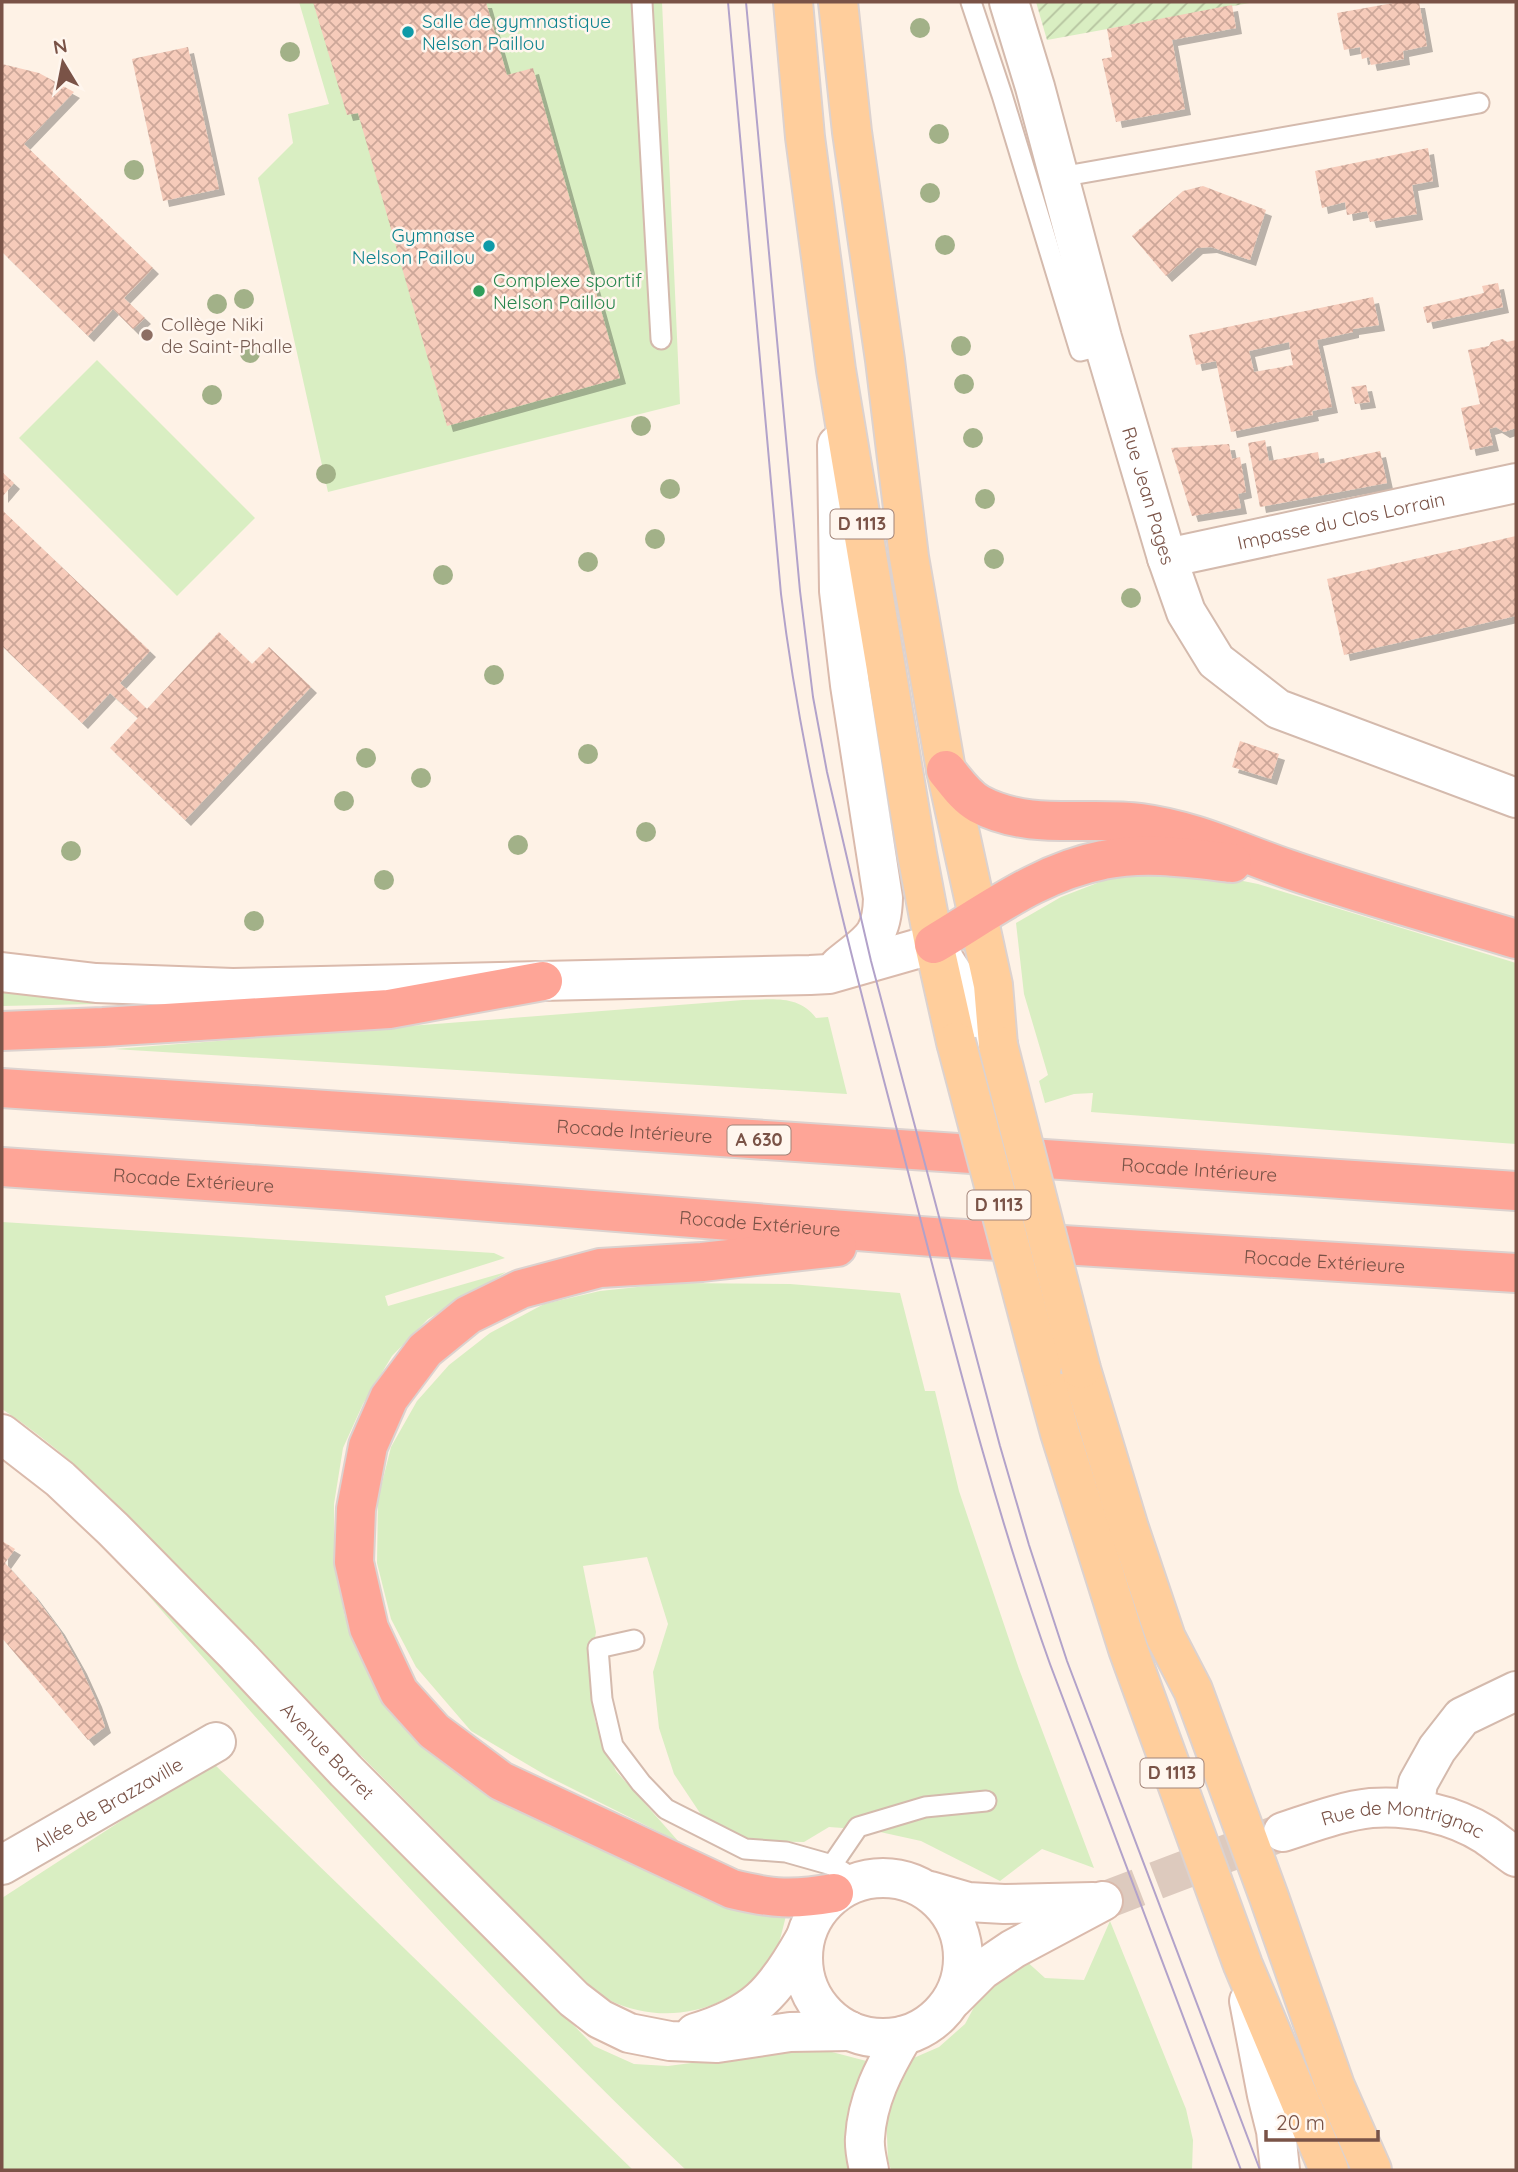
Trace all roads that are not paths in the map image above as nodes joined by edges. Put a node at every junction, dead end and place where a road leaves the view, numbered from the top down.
1 (642, 2) edge
2 (793, 2) edge
3 (838, 2) edge
4 (971, 2) edge
5 (1009, 2) edge
6 (1479, 103) dead end
7 (1060, 177) junction
8 (661, 339) dead end
9 (1104, 345) junction
10 (836, 370) junction
11 (1516, 483) edge
12 (1167, 558) junction
13 (946, 770) junction
14 (1516, 798) edge
15 (1289, 870) junction
16 (978, 918) junction
17 (1516, 939) edge
18 (934, 943) junction
19 (2, 972) edge
20 (829, 974) junction
21 (543, 981) junction
22 (2, 1031) edge
23 (998, 1045) junction
24 (2, 1088) edge
25 (2, 1167) edge
26 (1516, 1191) edge
27 (933, 1237) junction
28 (1516, 1273) edge
29 (2, 1434) edge
30 (634, 1640) dead end
31 (1516, 1691) edge
32 (216, 1742) dead end
33 (986, 1801) dead end
34 (1414, 1809) junction
35 (1283, 1832) tunnel mouth
36 (1516, 1857) edge
37 (2, 1866) edge
38 (841, 1880) junction
39 (930, 1891) junction
40 (804, 1940) junction
41 (1242, 1965) junction
42 (953, 1999) junction
43 (850, 2031) junction
44 (903, 2036) junction
45 (670, 2041) junction
46 (869, 2170) edge
47 (1280, 2170) edge
48 (1329, 2170) edge
49 (1372, 2170) edge

1 - 8 lane
2 - 10 main road, D 1113
3 - 13 main road, D 1113
4 - 9 lane
5 - 7 street, Rue Jean Pages
6 - 7 lane
7 - 9 street, Rue Jean Pages
9 - 12 street, Rue Jean Pages
10 - 18 main road, D 1113
10 - 20 street
11 - 12 street, Impasse du Clos Lorrain
12 - 14 street, Rue Jean Pages
13 - 15 highway
13 - 16 main road, D 1113
15 - 16 highway
15 - 17 highway
16 - 18 highway
16 - 23 main road, D 1113
18 - 20 street
18 - 23 street
18 - 41 main road, D 1113, bridge
19 - 21 street
20 - 21 street
21 - 22 highway
23 - 49 main road, D 1113, bridge
24 - 26 highway, Rocade Intérieure / A 630
25 - 27 highway, Rocade Extérieure
27 - 28 highway, Rocade Extérieure
27 - 38 highway
29 - 45 street, Avenue Barret
30 - 38 lane
31 - 34 street
32 - 37 street, Allée de Brazzaville
33 - 38 lane
34 - 35 street, Rue de Montrignac
34 - 36 street, Rue de Montrignac
38 - 39 street
38 - 40 street
39 - 42 street
39 - 42 street
40 - 43 street
40 - 45 street, Avenue Barret
41 - 47 street
41 - 48 main road, D 1113
42 - 44 street
43 - 44 street
43 - 45 street, Avenue Barret
44 - 46 street

